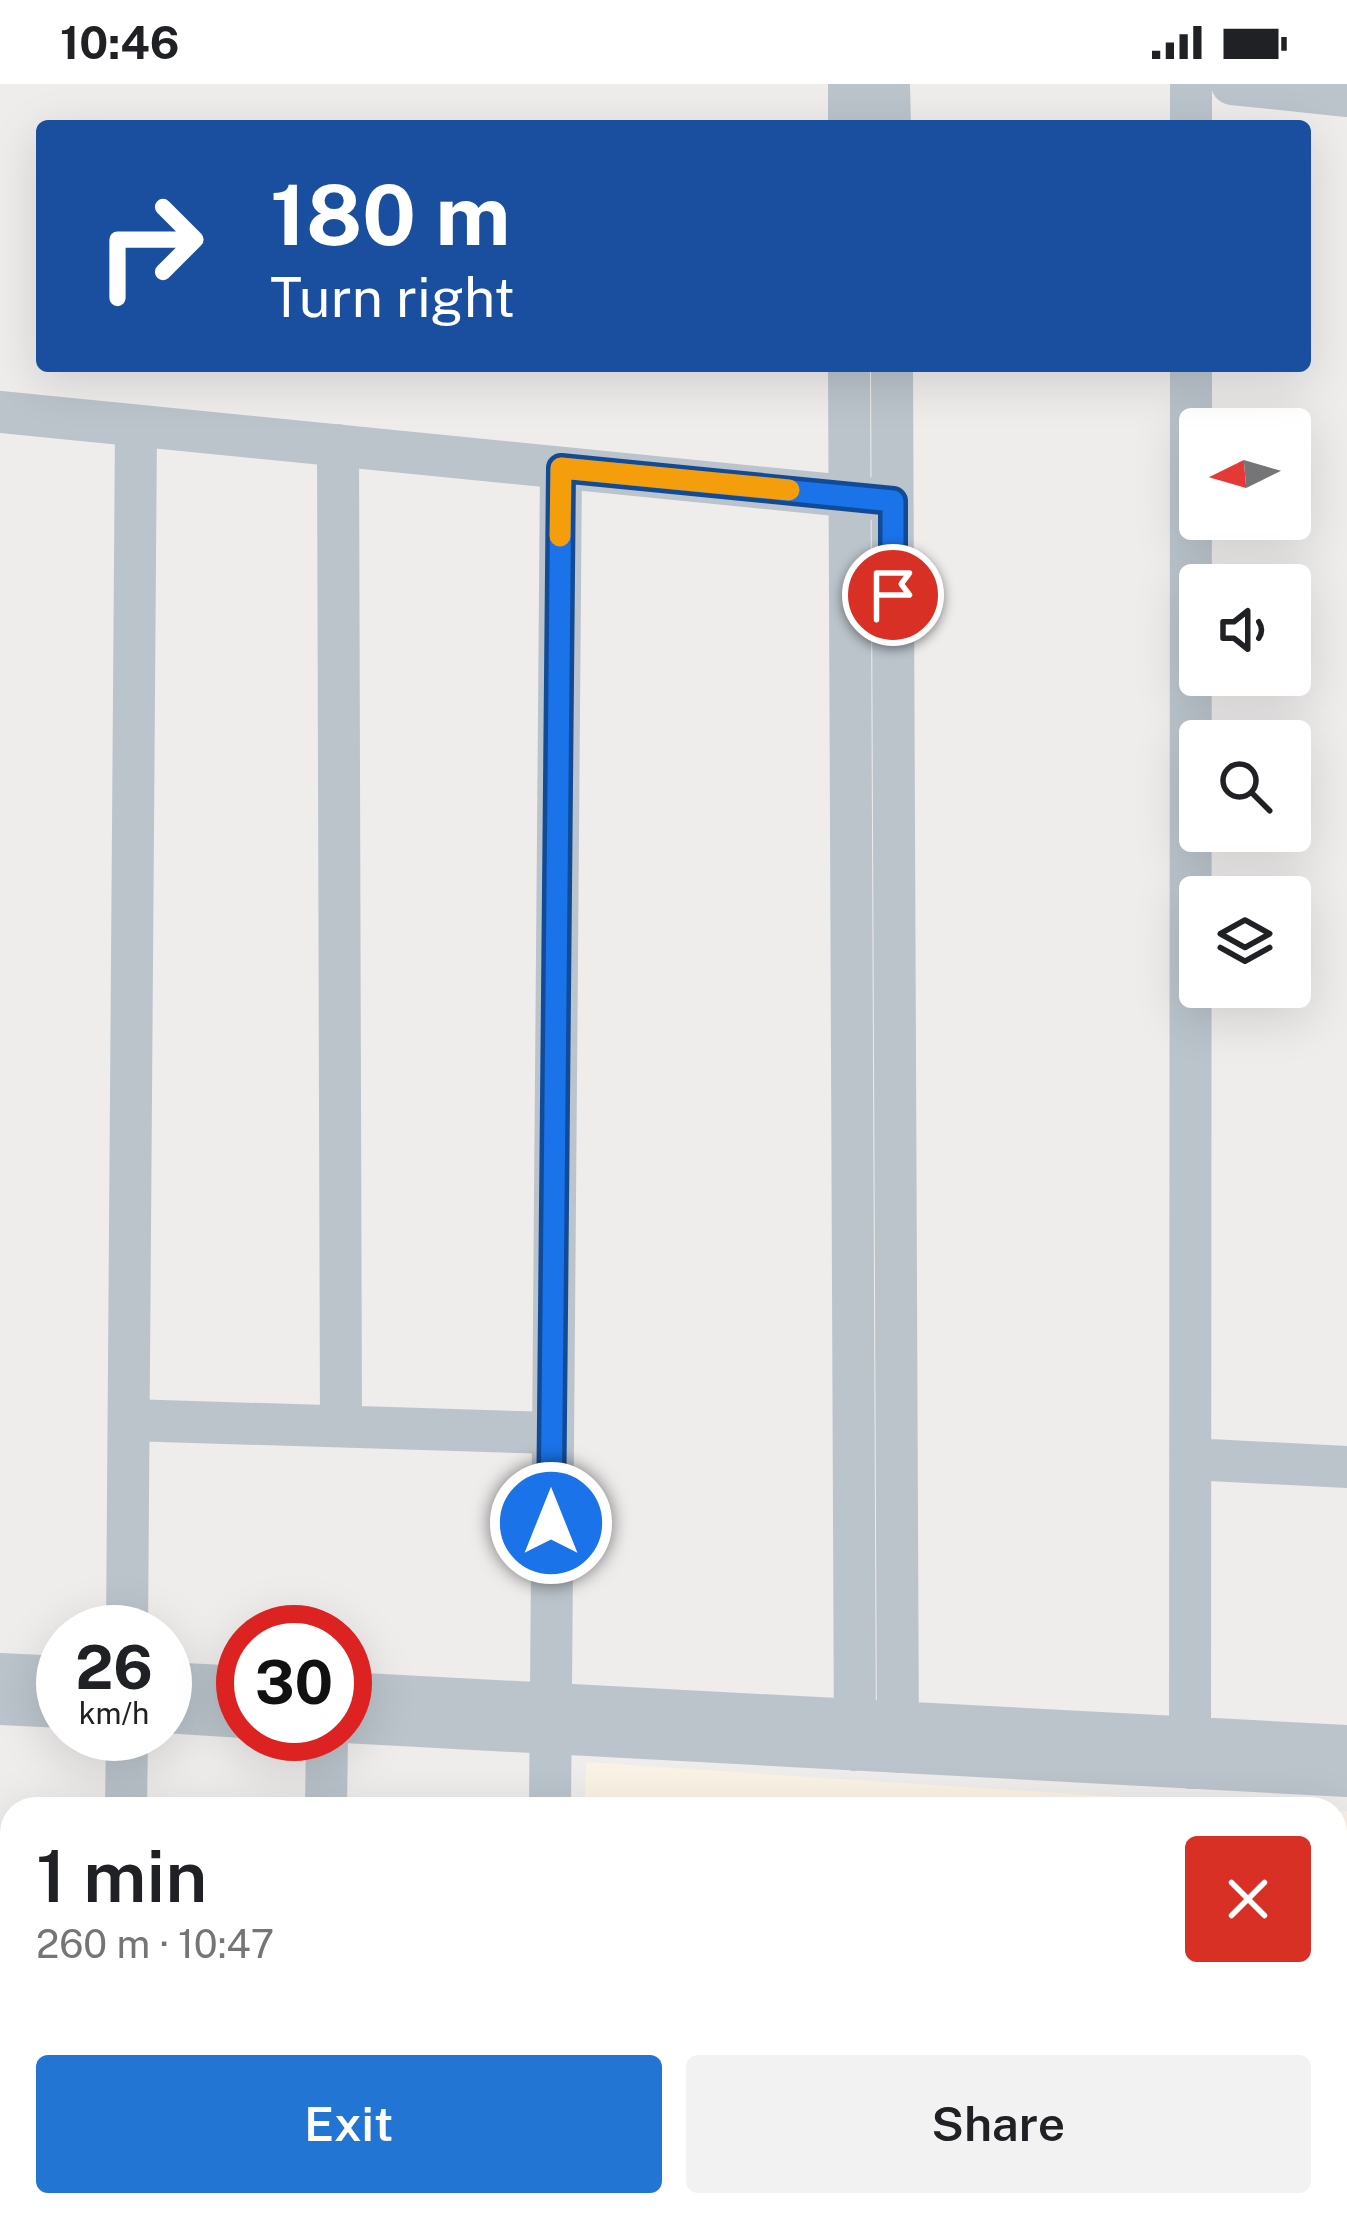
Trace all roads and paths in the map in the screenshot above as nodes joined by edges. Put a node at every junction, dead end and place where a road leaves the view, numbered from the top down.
1 (849, 84) edge
2 (890, 84) edge
3 (1191, 84) edge
4 (1232, 84) edge
5 (1347, 96) edge
6 (849, 120) edge
7 (890, 120) edge
8 (1191, 120) edge
9 (849, 372) edge
10 (892, 372) edge
11 (1191, 372) edge
12 (0, 412) edge
13 (136, 426) junction
14 (338, 446) junction
15 (561, 468) junction
16 (849, 496) junction
17 (893, 501) junction
18 (129, 1420) junction
19 (341, 1426) junction
20 (552, 1433) junction
21 (1191, 1459) junction
22 (1347, 1467) edge
23 (127, 1605) edge
24 (0, 1674) edge
25 (36, 1676) edge
26 (372, 1696) edge
27 (0, 1703) edge
28 (36, 1705) edge
29 (549, 1718) junction
30 (372, 1721) edge
31 (854, 1735) junction
32 (898, 1737) junction
33 (1347, 1746) edge
34 (1190, 1753) junction
35 (127, 1761) edge
36 (327, 1761) edge
37 (1347, 1776) edge
38 (126, 1797) edge
39 (326, 1797) edge
40 (550, 1797) edge

1 - 6 street
2 - 7 street
3 - 8 street
4 - 5 street
9 - 16 street
10 - 17 street
11 - 21 street
12 - 13 street
13 - 14 street
13 - 18 street
14 - 15 street
14 - 19 street
15 - 16 street
15 - 20 street
16 - 17 street
16 - 31 street
17 - 32 street
18 - 19 street
18 - 23 street
19 - 20 street
20 - 29 street
21 - 22 street
21 - 34 street
24 - 25 street
26 - 29 street
27 - 28 street
29 - 30 street
29 - 31 street
29 - 40 street
31 - 32 street
32 - 34 street
33 - 34 street
34 - 37 street
35 - 38 street
36 - 39 street

